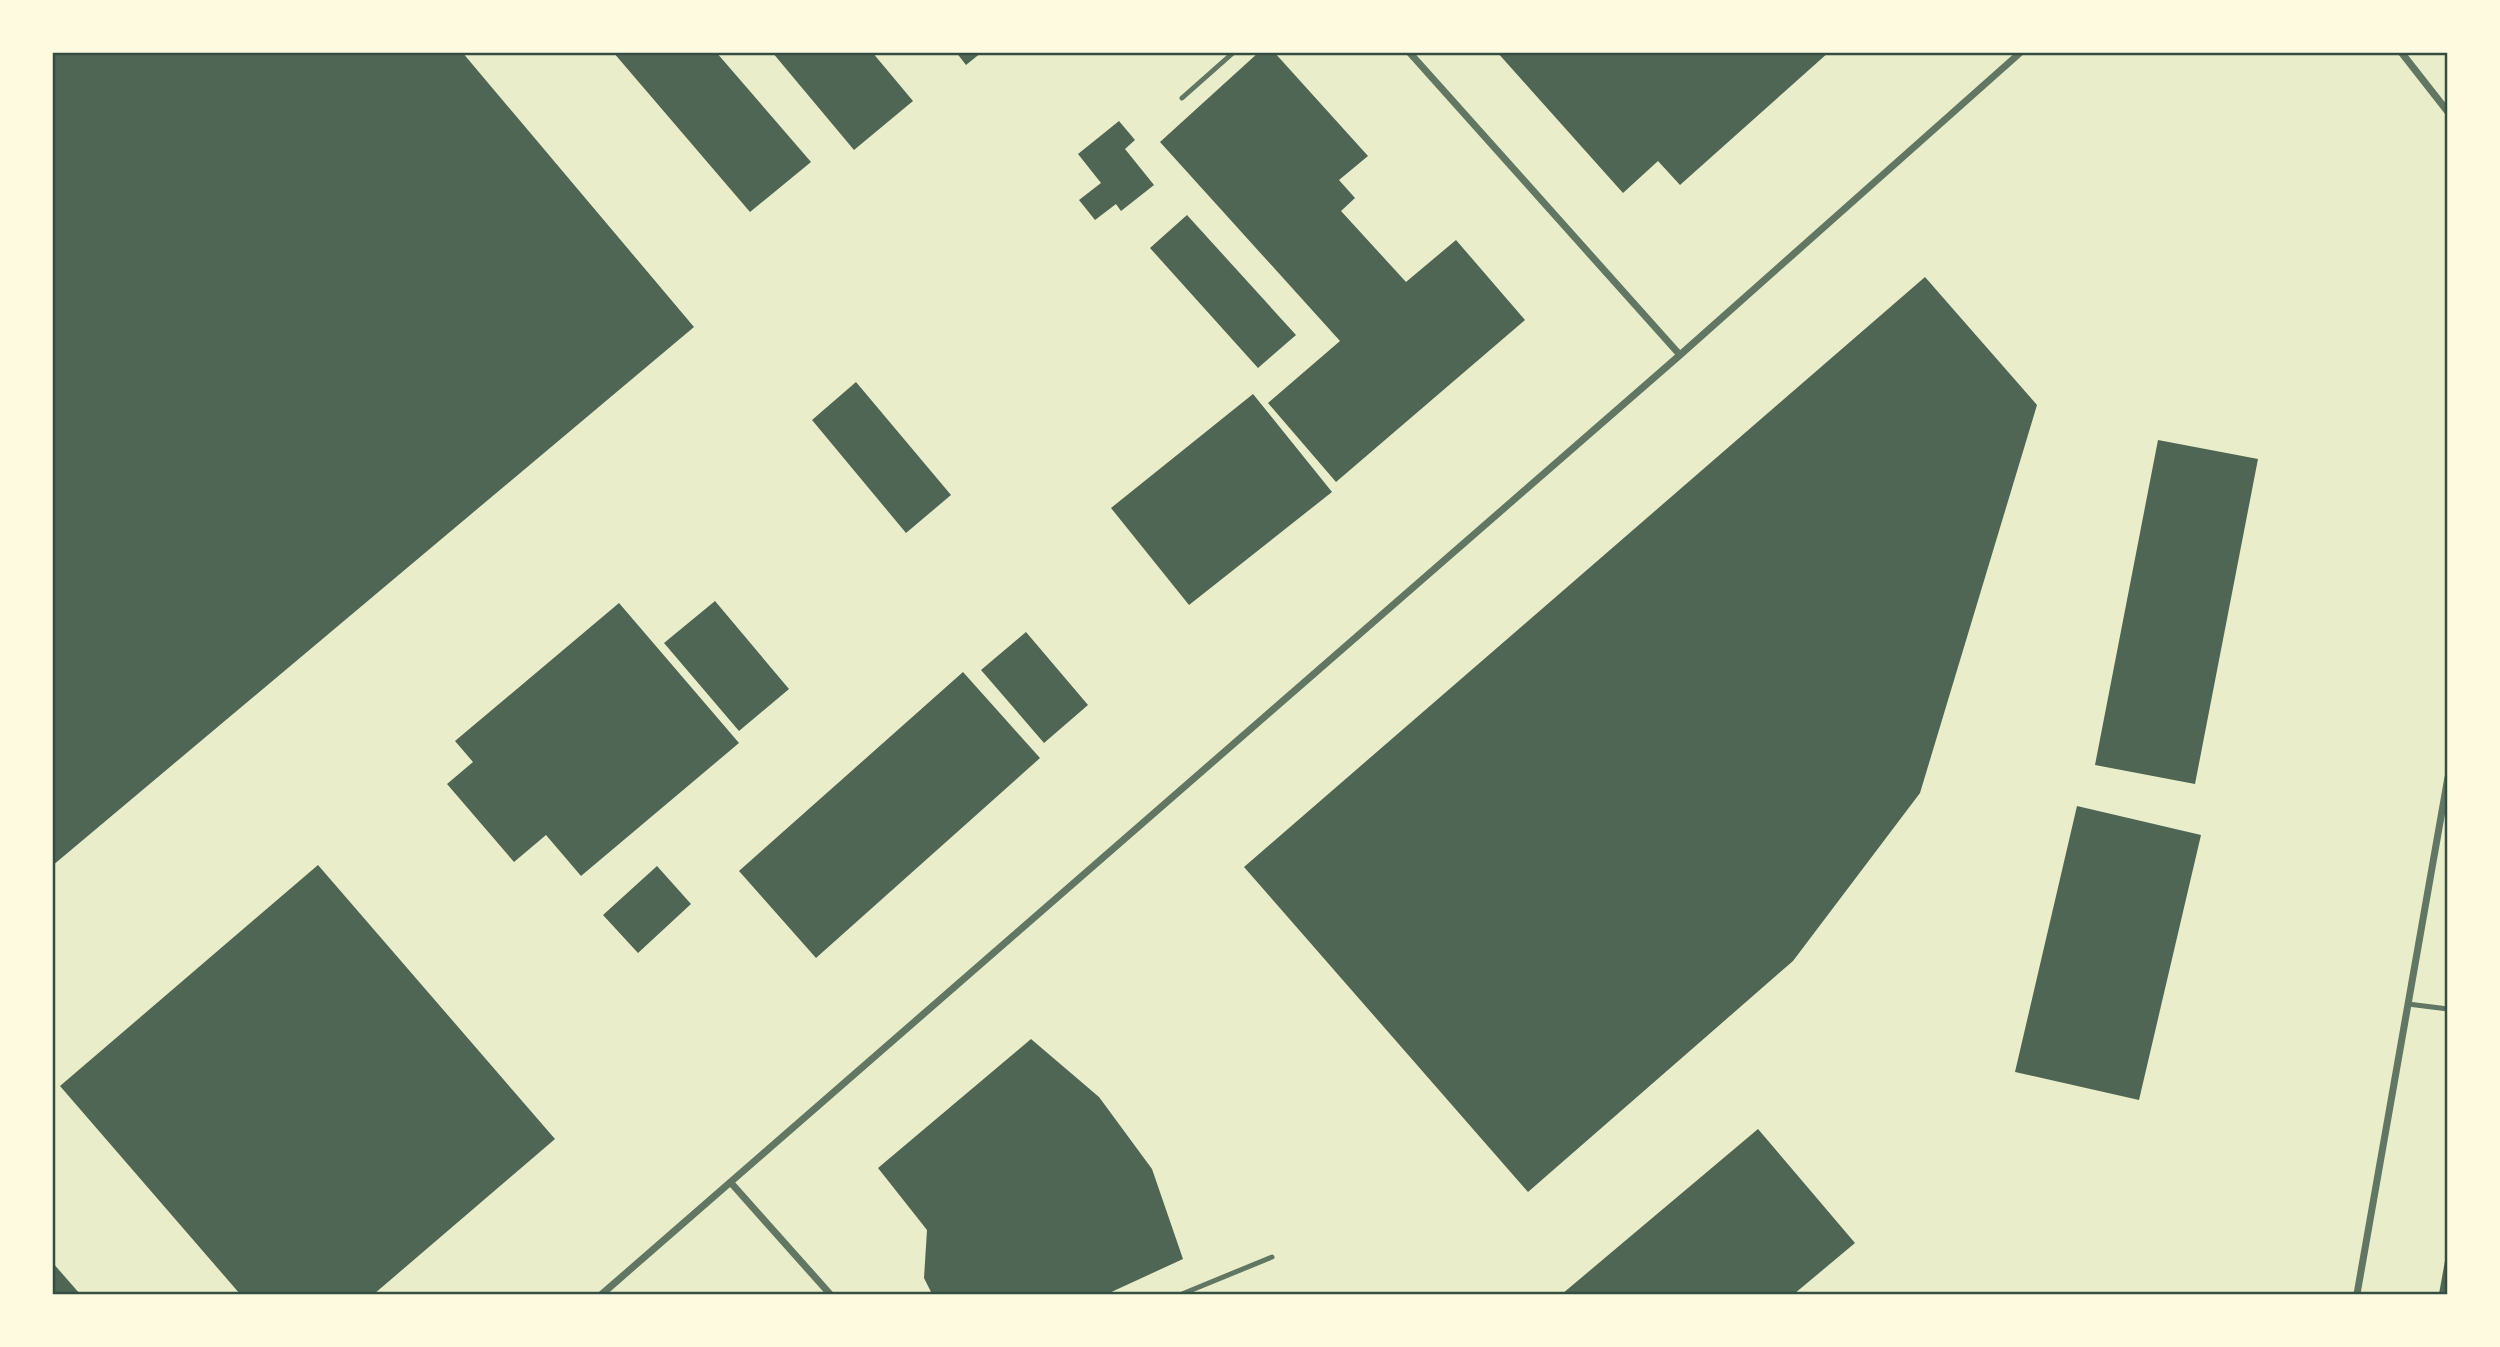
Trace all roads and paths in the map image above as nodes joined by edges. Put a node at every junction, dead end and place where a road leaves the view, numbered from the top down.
1 (1234, 52) edge
2 (1409, 52) edge
3 (2021, 52) edge
4 (2401, 52) edge
5 (1182, 98) dead end
6 (2448, 112) edge
7 (1680, 355) junction
8 (2448, 776) edge
9 (2408, 1004) junction
10 (2448, 1009) edge
11 (732, 1184) junction
12 (1272, 1257) dead end
13 (602, 1294) edge
14 (830, 1294) edge
15 (1182, 1294) edge
16 (2357, 1294) edge

1 - 5 lane
2 - 7 street
3 - 7 street
4 - 6 street
7 - 11 street
8 - 9 street
9 - 10 lane
9 - 16 street
11 - 13 street
11 - 14 street
12 - 15 lane

